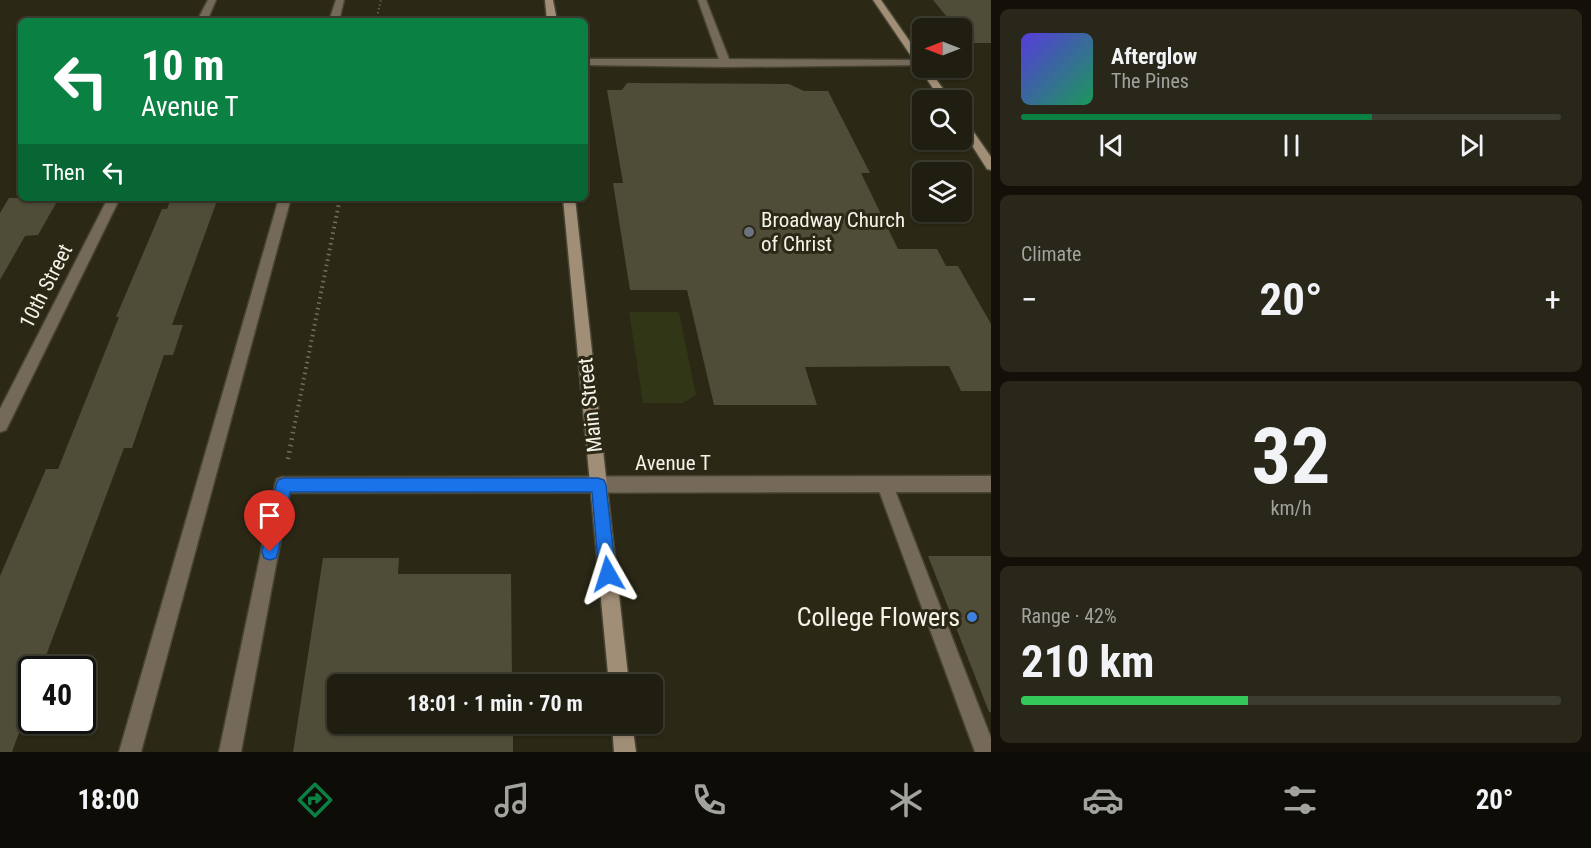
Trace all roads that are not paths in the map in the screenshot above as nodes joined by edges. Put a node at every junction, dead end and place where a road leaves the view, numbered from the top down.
1 (212, 0) edge
2 (340, 0) edge
3 (549, 0) edge
4 (702, 0) edge
5 (877, 0) edge
6 (203, 18) edge
7 (335, 18) edge
8 (552, 18) edge
9 (912, 51) edge
10 (588, 62) edge
11 (726, 64) junction
12 (912, 66) edge
13 (972, 138) edge
14 (991, 166) edge
15 (112, 201) edge
16 (284, 201) edge
17 (569, 201) edge
18 (0, 425) edge
19 (991, 484) edge
20 (598, 485) junction
21 (885, 485) junction
22 (618, 674) edge
23 (623, 734) edge
24 (130, 752) edge
25 (230, 752) edge
26 (625, 752) edge
27 (986, 752) edge

1 - 6 street
2 - 7 street
3 - 8 street
4 - 11 street
5 - 9 street
10 - 11 street
11 - 12 street
13 - 14 street
15 - 18 street, 10th Street
16 - 24 street
17 - 20 street, Main Street
19 - 21 street, Avenue T
20 - 21 street, Avenue T
20 - 22 street, Main Street
20 - 25 street, Avenue T
21 - 27 street
23 - 26 street

